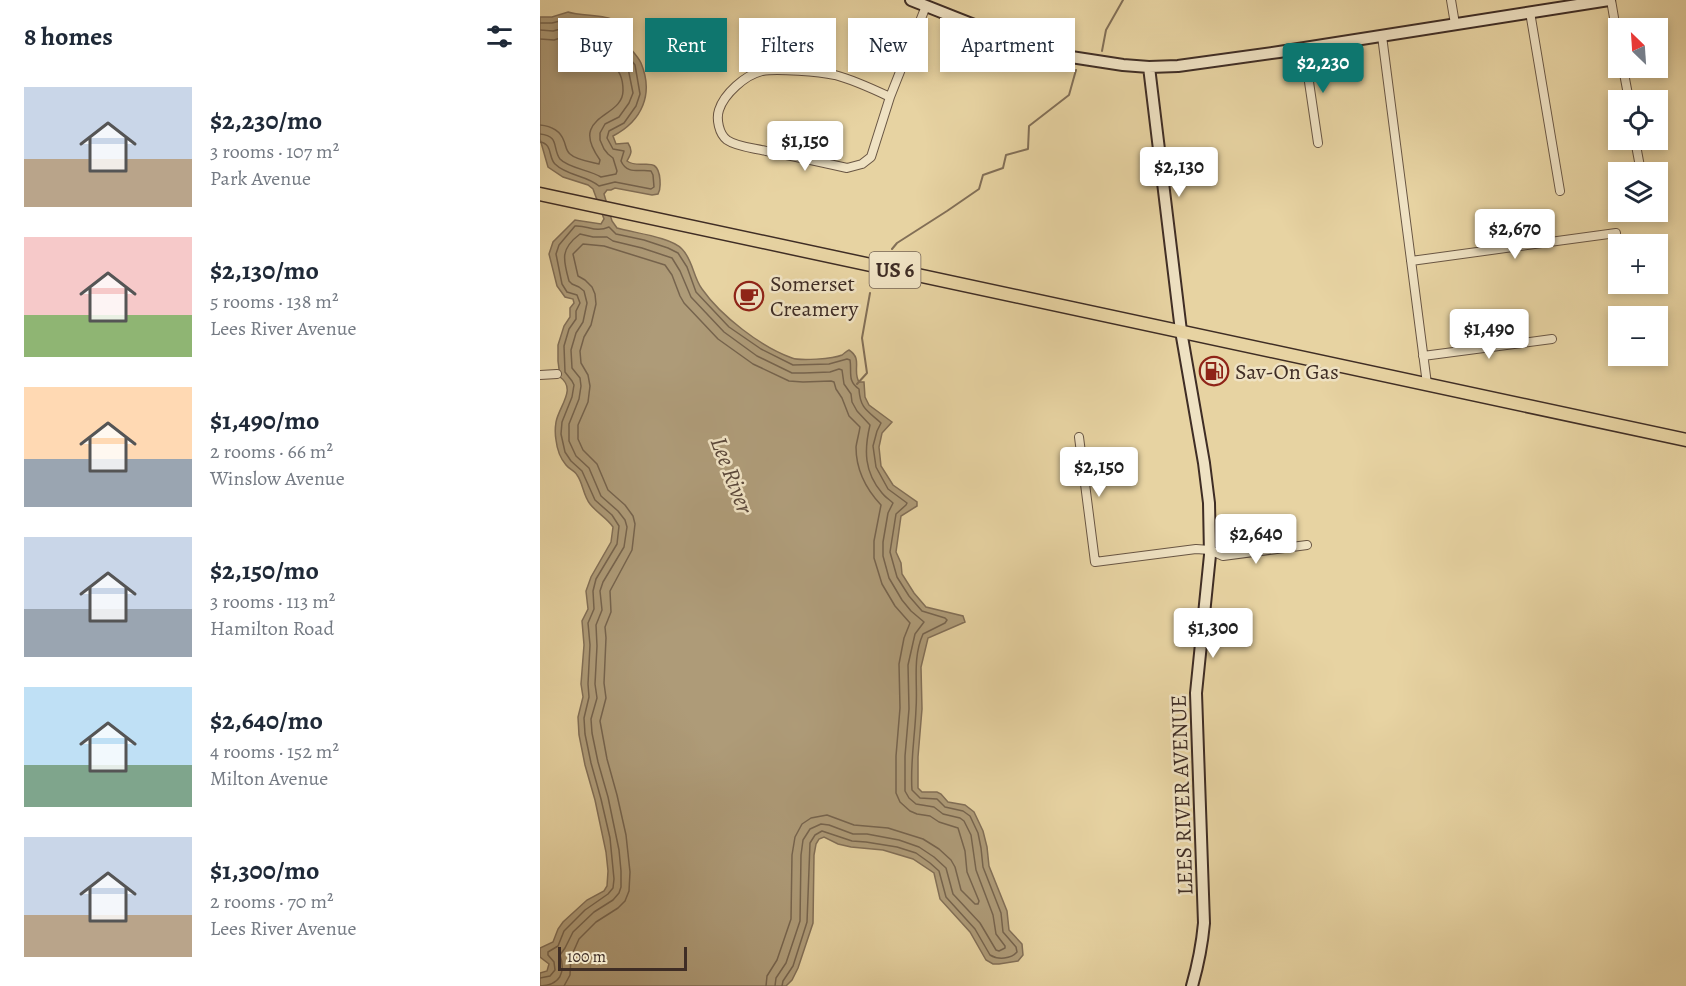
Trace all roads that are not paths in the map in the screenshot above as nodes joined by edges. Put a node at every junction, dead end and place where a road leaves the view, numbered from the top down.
1 (911, 0) edge
2 (1451, 0) edge
3 (1610, 0) edge
4 (926, 6) junction
5 (1530, 12) junction
6 (1614, 18) edge
7 (1455, 24) junction
8 (1382, 36) junction
9 (1304, 48) junction
10 (1149, 67) junction
11 (890, 97) junction
12 (1318, 143) dead end
13 (1560, 191) dead end
14 (540, 194) edge
15 (1616, 233) dead end
16 (1411, 261) junction
17 (1181, 331) junction
18 (1552, 339) dead end
19 (1423, 356) junction
20 (557, 374) dead end
21 (540, 375) edge
22 (1427, 384) junction
23 (1079, 437) dead end
24 (1686, 440) edge
25 (1307, 545) dead end
26 (1210, 550) junction
27 (1192, 986) edge

1 - 4 main road
2 - 7 street
3 - 5 main road
3 - 6 street
4 - 10 main road
4 - 11 street
5 - 7 main road
5 - 13 street
7 - 8 main road
8 - 9 main road
8 - 16 street
9 - 10 main road
9 - 12 street
10 - 17 main road, LEES RIVER AVENUE
11 - 11 street
14 - 17 main road, US 6
15 - 16 street
16 - 19 street
17 - 22 main road, US 6
17 - 26 main road, LEES RIVER AVENUE
18 - 19 street
19 - 22 street
20 - 21 street
22 - 24 main road, US 6
23 - 26 street
25 - 26 street
26 - 27 main road, LEES RIVER AVENUE

